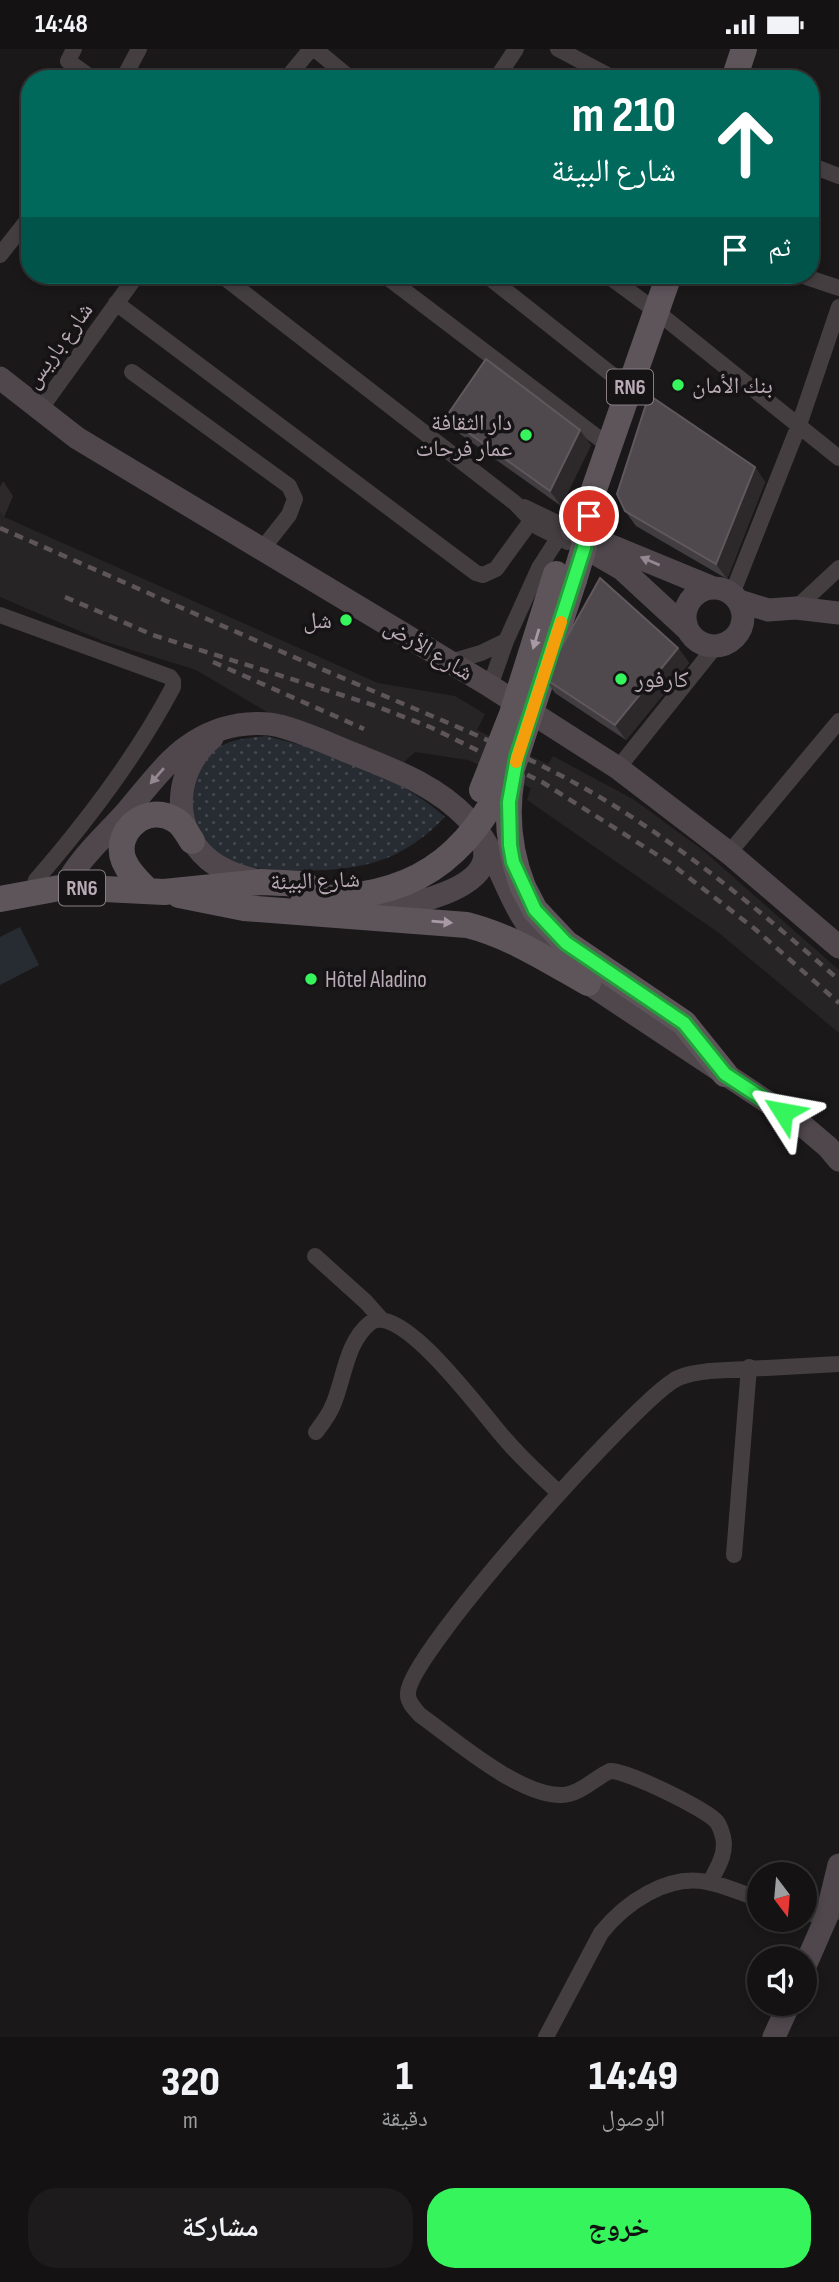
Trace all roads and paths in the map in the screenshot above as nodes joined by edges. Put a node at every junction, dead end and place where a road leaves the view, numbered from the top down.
1 (75, 49) edge
2 (139, 49) edge
3 (313, 49) edge
4 (516, 49) edge
5 (558, 49) edge
6 (744, 49) edge
7 (80, 70) edge
8 (128, 70) edge
9 (294, 70) edge
10 (340, 70) edge
11 (502, 70) edge
12 (598, 70) edge
13 (737, 70) edge
14 (819, 168) edge
15 (839, 176) edge
16 (21, 228) edge
17 (0, 255) edge
18 (819, 281) edge
19 (130, 284) edge
20 (233, 284) edge
21 (396, 284) edge
22 (497, 284) edge
23 (619, 284) edge
24 (665, 284) edge
25 (839, 288) edge
26 (116, 303) junction
27 (839, 307) edge
28 (656, 311) junction
29 (132, 372) dead end
30 (0, 378) edge
31 (629, 389) junction
32 (41, 408) junction
33 (799, 425) junction
34 (609, 446) junction
35 (839, 458) edge
36 (515, 503) junction
37 (531, 521) junction
38 (572, 536) junction
39 (264, 548) junction
40 (839, 568) edge
41 (565, 577) junction
42 (728, 594) junction
43 (796, 608) junction
44 (768, 610) junction
45 (839, 613) edge
46 (0, 615) edge
47 (687, 629) junction
48 (740, 632) junction
49 (506, 641) junction
50 (715, 647) junction
51 (450, 662) junction
52 (490, 685) junction
53 (839, 721) edge
54 (233, 726) junction
55 (517, 757) junction
56 (618, 768) junction
57 (109, 789) junction
58 (128, 819) junction
59 (483, 839) junction
60 (192, 841) junction
61 (729, 853) junction
62 (261, 882) junction
63 (65, 887) junction
64 (33, 891) junction
65 (164, 893) junction
66 (309, 898) junction
67 (0, 899) edge
68 (839, 947) edge
69 (588, 983) junction
70 (725, 1074) junction
71 (839, 1160) edge
72 (315, 1256) dead end
73 (382, 1320) junction
74 (839, 1364) edge
75 (749, 1367) junction
76 (316, 1432) dead end
77 (559, 1493) junction
78 (734, 1555) dead end
79 (839, 1865) edge
80 (710, 1882) junction
81 (747, 1895) edge
82 (823, 1913) edge
83 (812, 1946) edge
84 (784, 2016) edge
85 (546, 2037) edge
86 (774, 2037) edge

1 - 7 street
2 - 8 street
3 - 9 street
3 - 10 street
4 - 11 street
5 - 12 street
6 - 13 main road
14 - 15 street
16 - 17 street
18 - 25 street
19 - 26 street, شارع باريس
20 - 36 street
21 - 34 street
22 - 31 street
23 - 28 street
24 - 28 main road, RN6
26 - 32 street, شارع باريس
26 - 37 street
27 - 33 street
28 - 31 main road, RN6
28 - 33 street
29 - 39 street
30 - 32 main road, شارع الأرض
31 - 34 main road, RN6
32 - 39 main road, شارع الأرض
33 - 35 street
33 - 42 street
34 - 38 main road, شارع البيئة / RN6
36 - 37 street
36 - 38 street
37 - 38 street
38 - 41 main road, شارع البيئة / RN6
42 -> 38 main road
38 - 47 main road
38 - 49 street
39 - 51 main road, شارع الأرض
40 - 43 street
41 - 55 main road, شارع البيئة / RN6, bridge
41 -> 66 main road, شارع البيئة / RN6, bridge
42 - 44 main road
42 - 47 main road
42 - 48 main road
43 - 44 main road
43 - 45 main road
44 - 48 main road
46 - 57 street
47 - 50 main road
48 - 50 main road
49 - 51 street
49 - 52 street
50 - 56 street
51 - 52 main road, شارع الأرض
52 - 56 main road, شارع الأرض
53 - 61 street
54 -> 58 main road
54 - 59 main road
54 - 60 main road
55 - 66 main road, شارع البيئة / RN6, bridge
55 - 70 main road, bridge
56 - 61 main road, شارع الأرض
57 - 58 street
57 - 64 street
58 - 60 main road
58 - 63 main road
58 - 65 main road
59 - 66 main road
59 - 69 main road
60 - 62 main road
61 - 68 main road, شارع الأرض
62 - 65 main road, شارع البيئة / RN6
62 - 66 main road, شارع البيئة / RN6
63 - 64 main road, شارع البيئة / RN6
63 - 65 main road, شارع البيئة / RN6
64 - 67 main road, شارع البيئة / RN6
65 - 66 main road, شارع البيئة / RN6
66 -> 69 main road
69 - 70 main road
70 - 71 main road
72 - 73 street
73 - 76 street
73 - 77 street
74 - 75 street
75 - 77 street
75 - 78 street
77 - 80 street
79 - 82 main road
80 - 81 street
80 - 85 street
82 - 83 main road
84 - 86 main road

